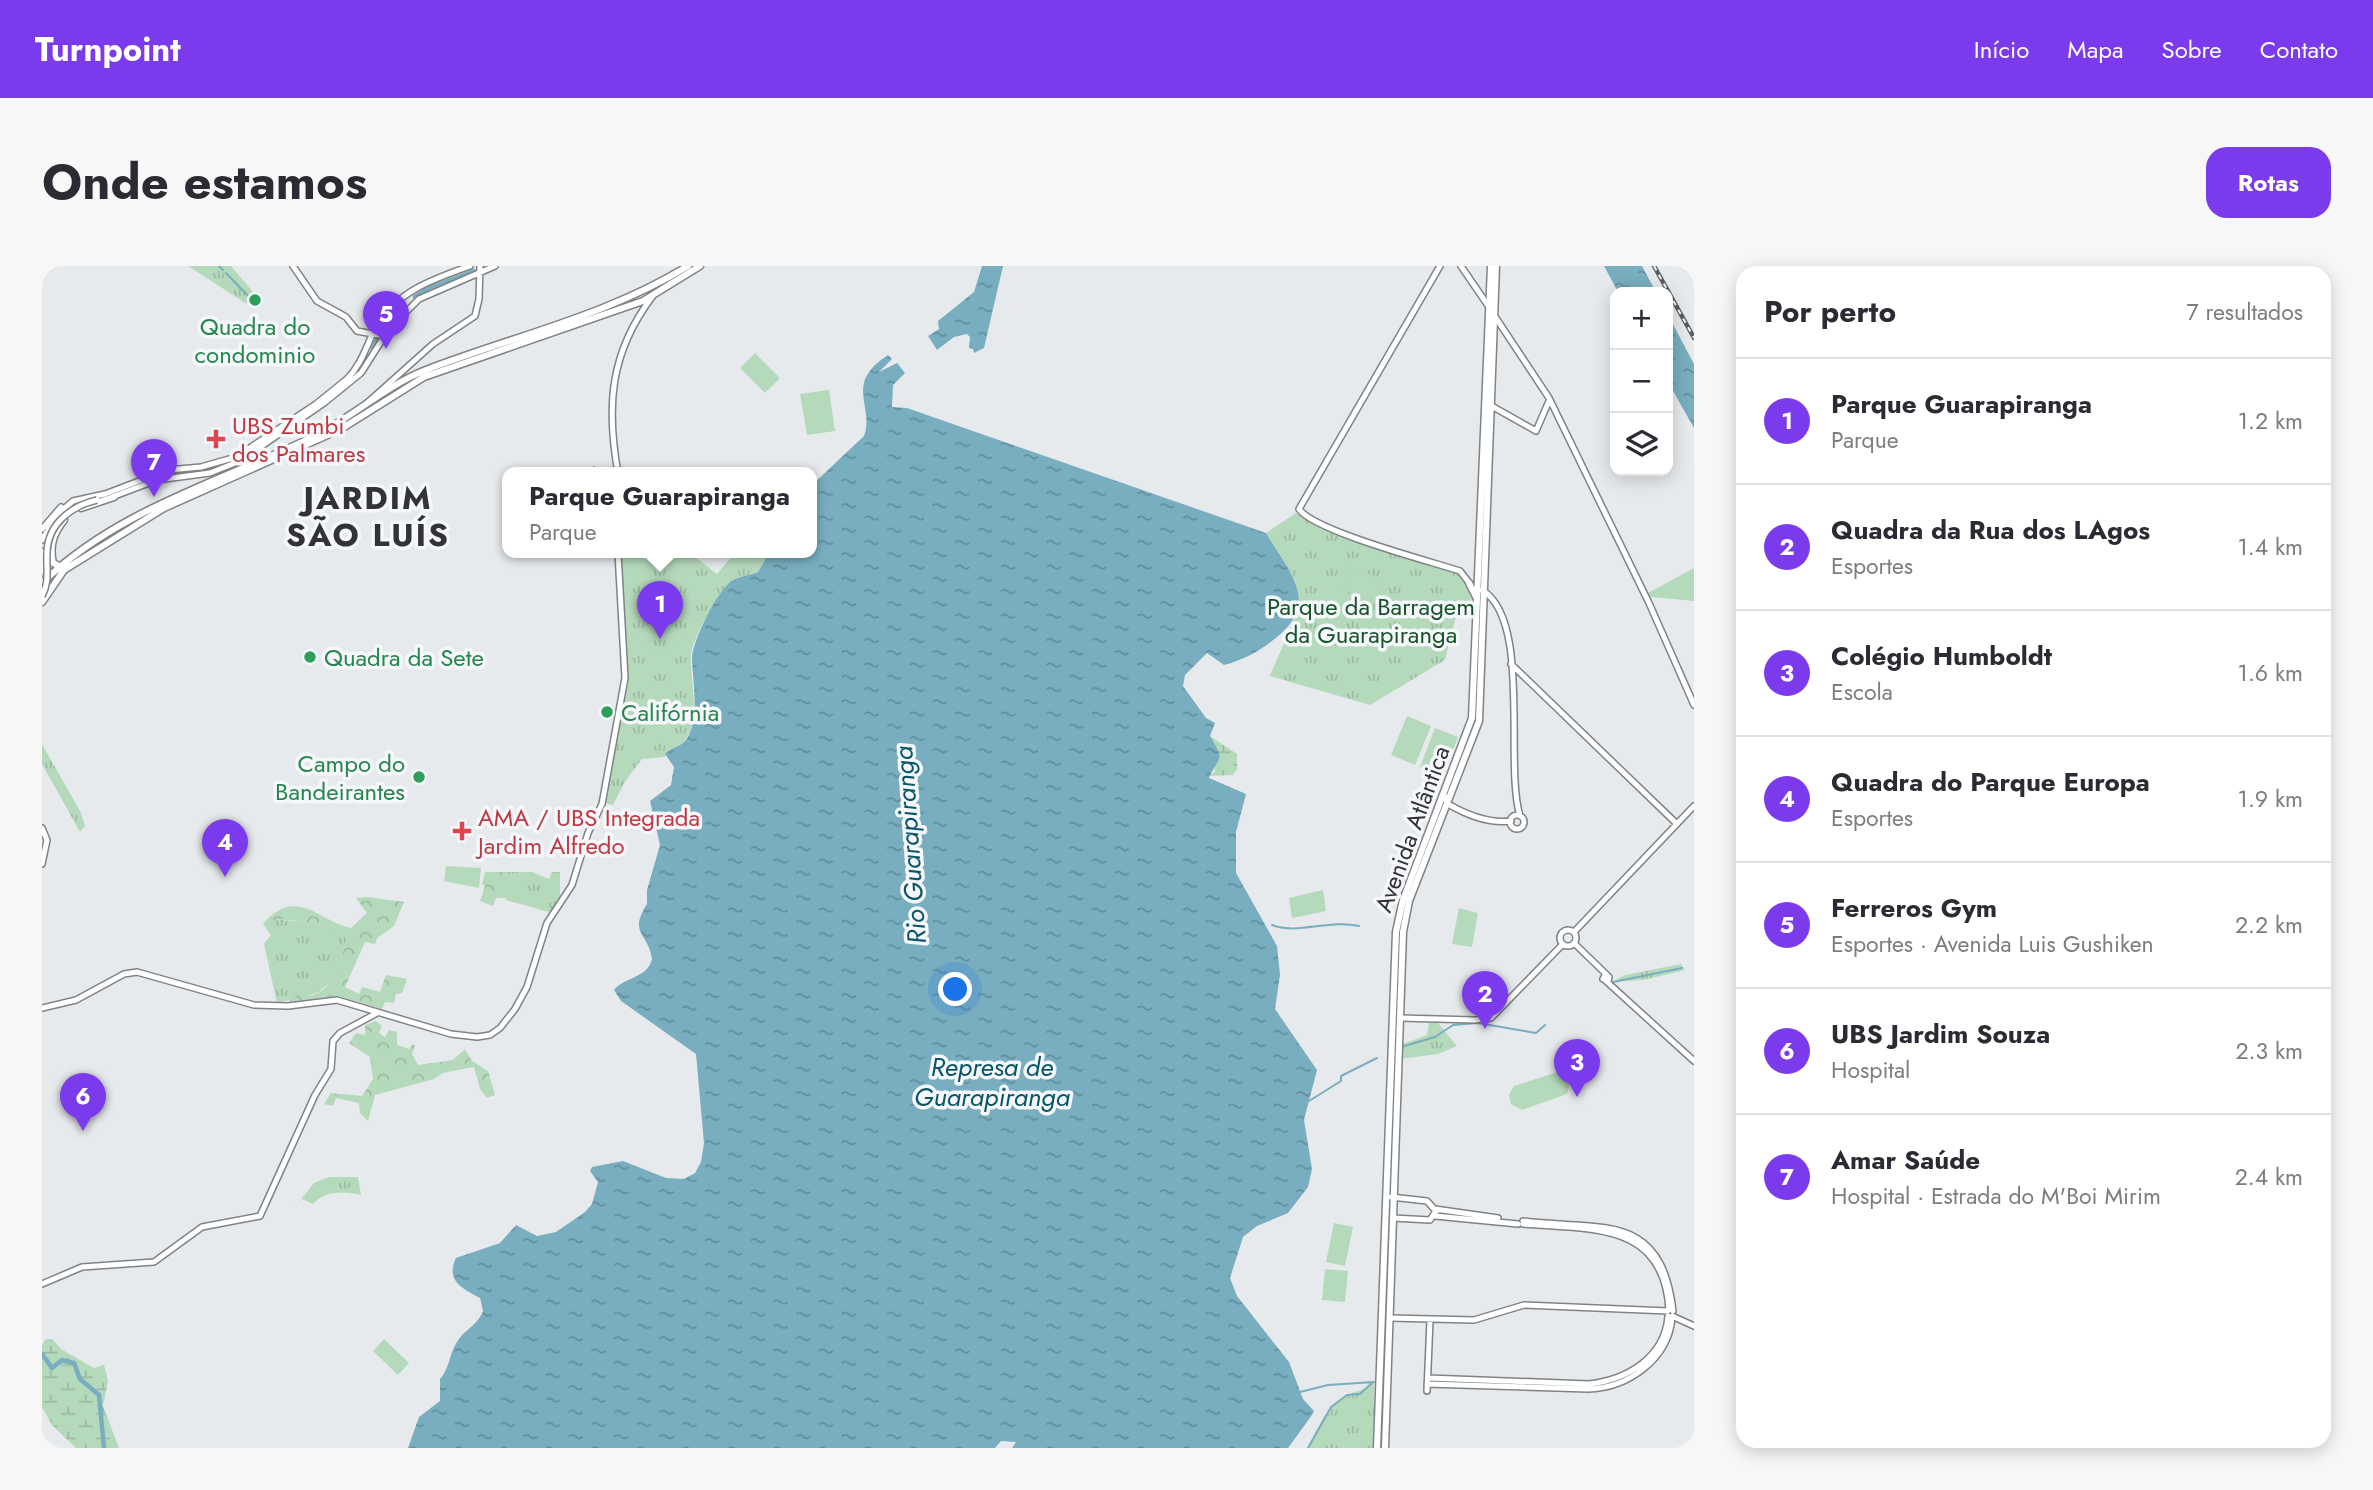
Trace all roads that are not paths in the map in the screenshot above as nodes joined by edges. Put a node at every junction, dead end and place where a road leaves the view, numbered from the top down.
1 (293, 266) edge
2 (470, 266) edge
3 (480, 266) edge
4 (495, 266) edge
5 (688, 266) edge
6 (700, 266) edge
7 (1440, 266) edge
8 (1461, 266) edge
9 (1494, 266) edge
10 (680, 271) junction
11 (481, 273) junction
12 (402, 298) junction
13 (1486, 298) junction
14 (647, 302) junction
15 (1489, 307) junction
16 (407, 311) junction
17 (385, 313) junction
18 (1495, 316) junction
19 (398, 319) junction
20 (376, 326) junction
21 (1491, 327) junction
22 (1504, 329) junction
23 (361, 332) junction
24 (372, 335) junction
25 (384, 337) junction
26 (500, 344) junction
27 (494, 352) junction
28 (1549, 398) junction
29 (373, 402) junction
30 (1488, 404) junction
31 (1547, 411) junction
32 (617, 467) edge
33 (114, 496) junction
34 (73, 501) junction
35 (42, 529) edge
36 (42, 539) edge
37 (55, 539) junction
38 (42, 552) edge
39 (1622, 553) junction
40 (618, 558) edge
41 (59, 566) junction
42 (1469, 583) junction
43 (1480, 589) junction
44 (46, 590) edge
45 (1476, 598) junction
46 (1520, 655) dead end
47 (1511, 662) junction
48 (1692, 703) edge
49 (1694, 714) edge
50 (1444, 795) junction
51 (1448, 804) junction
52 (1694, 806) edge
53 (1677, 824) junction
54 (42, 828) edge
55 (42, 864) edge
56 (1574, 932) junction
57 (1574, 943) junction
58 (1563, 944) junction
59 (42, 1008) edge
60 (377, 1012) junction
61 (1393, 1013) junction
62 (1400, 1018) junction
63 (1694, 1061) edge
64 (1390, 1197) junction
65 (1386, 1209) junction
66 (1437, 1214) junction
67 (1393, 1218) junction
68 (1521, 1222) junction
69 (42, 1284) edge
70 (1383, 1306) junction
71 (1669, 1313) junction
72 (1390, 1318) junction
73 (1430, 1320) junction
74 (1694, 1324) edge
75 (1377, 1448) edge
76 (1385, 1448) edge

1 - 23 street
2 - 12 street
3 - 11 street
4 - 11 street
5 - 10 main road
6 - 14 main road
7 - 42 street
8 - 13 street
9 - 13 main road, Avenida Atlântica
9 - 18 main road, Avenida Atlântica
10 - 14 main road
10 - 26 main road
11 - 16 street
11 - 29 street
12 - 16 street
12 - 17 street
13 - 15 main road, Avenida Atlântica
14 - 27 main road
14 - 32 street
15 - 18 street
15 - 21 main road, Avenida Atlântica
16 - 19 street
17 - 19 street
17 - 20 street
18 - 21 main road, Avenida Atlântica
18 - 22 street
19 - 25 street
20 - 23 street
20 - 24 street
21 - 22 main road
21 - 30 main road, Avenida Atlântica
22 - 28 street
23 - 24 street
24 - 25 street
24 - 34 street
25 - 33 street
26 - 27 main road
26 - 29 main road
27 - 29 main road
28 - 31 street
28 - 39 street
29 - 41 main road
29 - 44 main road
30 - 31 street
30 - 43 main road, Avenida Atlântica
31 - 39 street
33 - 37 main road
33 - 44 street, bridge
34 - 35 street
34 - 36 street
36 - 37 main road
37 - 41 main road
38 - 44 main road
39 - 48 street
40 - 60 street
41 - 44 main road
42 - 43 street
42 - 45 main road
43 - 45 main road, Avenida Atlântica
43 - 47 street
43 - 51 main road, Avenida Atlântica
45 - 50 main road, Avenida Atlântica
46 - 47 street
47 - 51 street
47 - 53 street
48 - 49 street
50 - 51 street
50 - 61 main road, Avenida Atlântica
51 - 62 main road, Avenida Atlântica
52 - 53 street
53 - 56 street
54 - 55 street
56 - 57 street
56 - 58 street
57 - 58 street
57 - 63 street
58 - 62 street
59 - 60 street
60 - 69 street
61 - 62 main road
61 - 64 main road, Avenida Atlântica
62 - 64 main road, Avenida Atlântica
64 - 65 main road, Avenida Atlântica
64 - 66 street
64 - 67 main road, Avenida Atlântica
65 - 67 main road
65 - 70 main road, Avenida Atlântica
66 - 67 street
66 - 68 street
67 - 72 main road, Avenida Atlântica
68 - 71 street
68 - 71 street
70 - 72 main road
70 - 75 main road, Avenida Atlântica
71 - 73 street
71 - 73 street
71 - 74 street
72 - 73 street
72 - 76 main road, Avenida Atlântica

